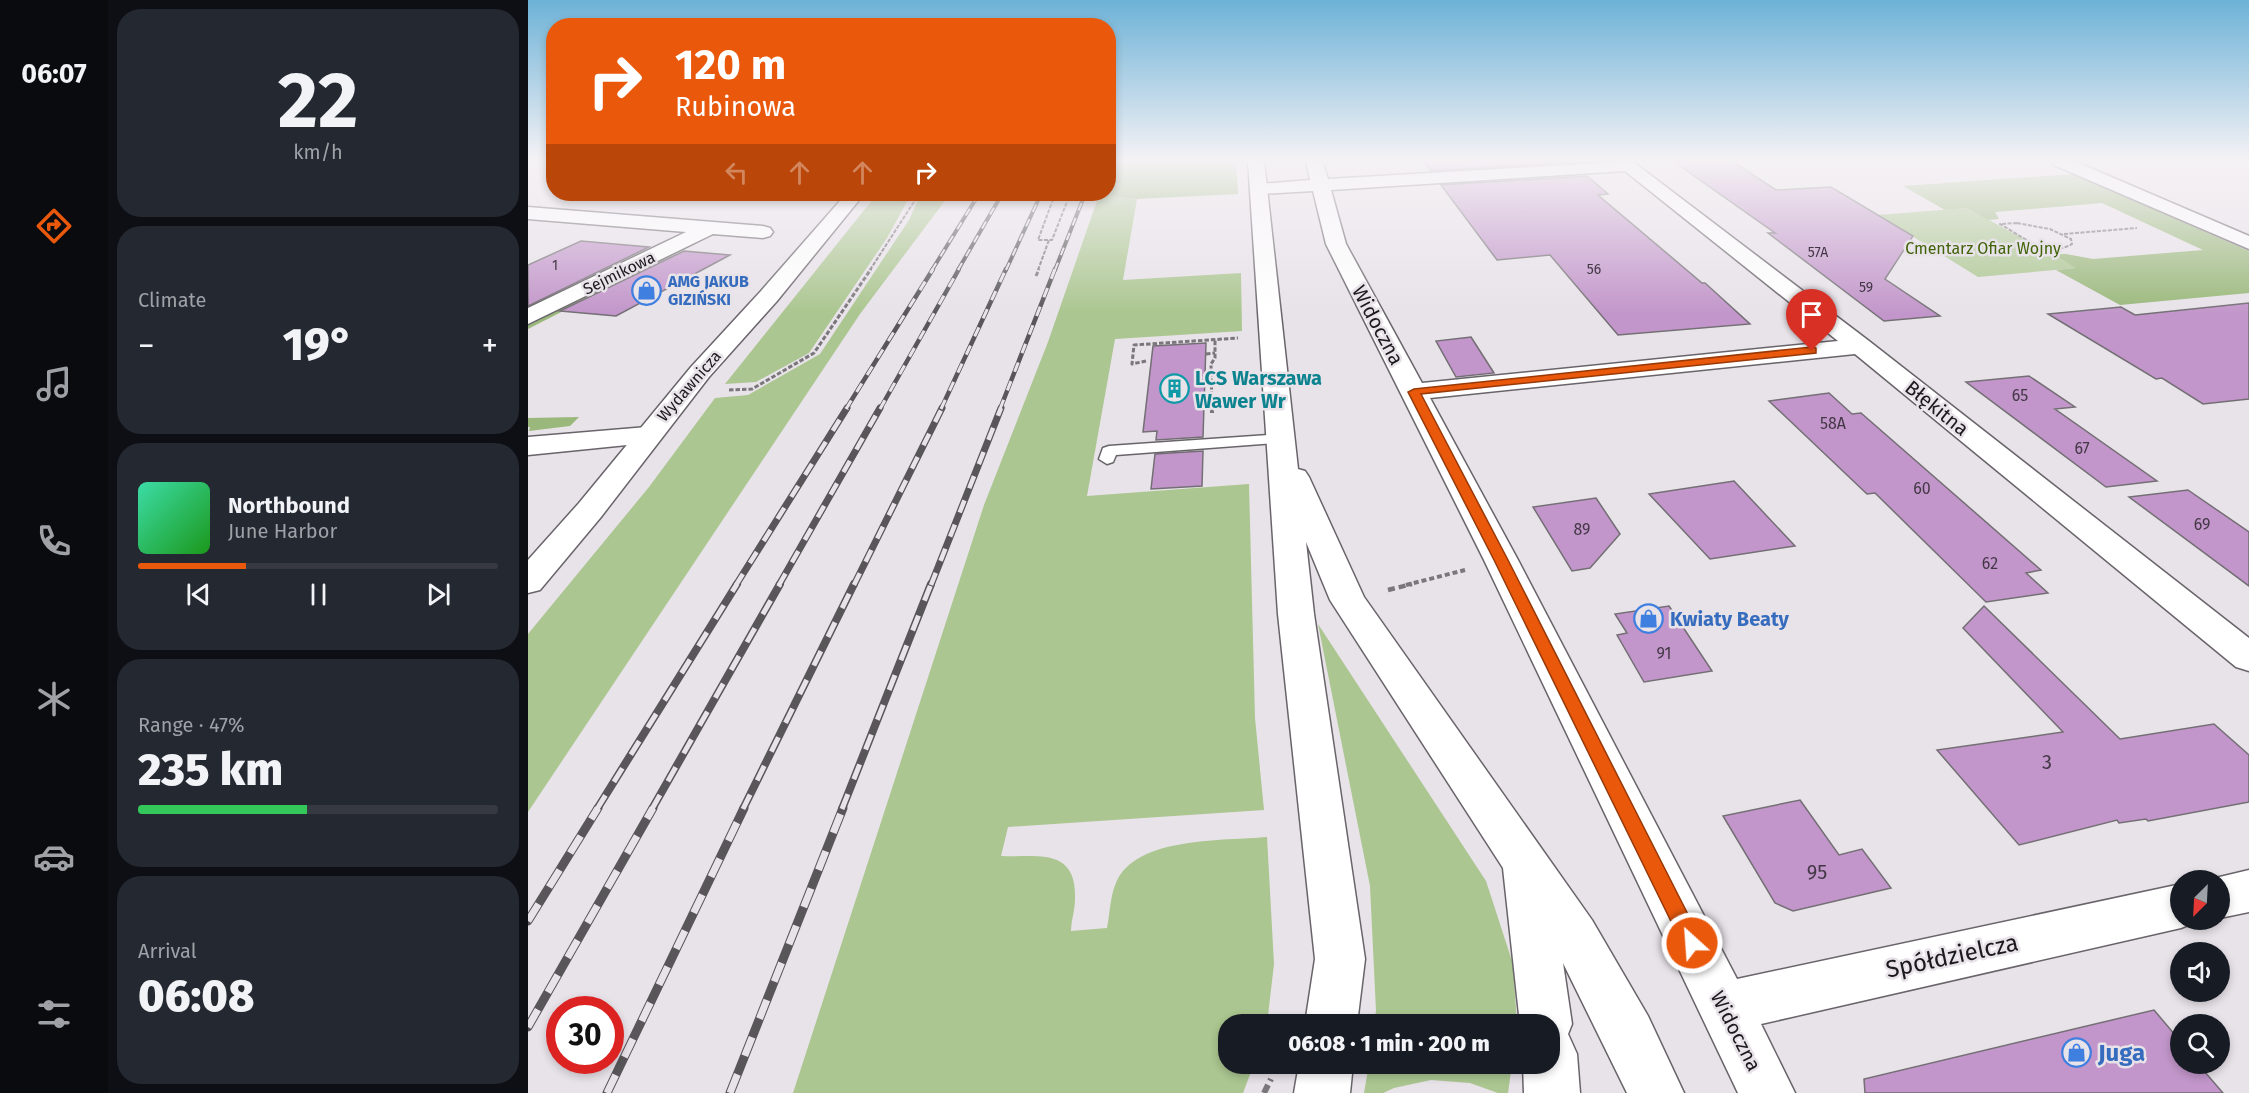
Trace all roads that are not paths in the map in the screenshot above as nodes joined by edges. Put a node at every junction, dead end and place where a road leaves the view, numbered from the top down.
1 (840, 212) edge
2 (1261, 212) edge
3 (1328, 212) edge
4 (1689, 212) edge
5 (2178, 212) edge
6 (528, 213) edge
7 (709, 228) junction
8 (763, 232) dead end
9 (2249, 243) edge
10 (528, 317) edge
11 (1860, 346) junction
12 (1414, 392) junction
13 (647, 436) junction
14 (528, 446) edge
15 (1283, 446) junction
16 (1107, 459) dead end
17 (528, 582) edge
18 (2249, 658) edge
19 (1525, 864) junction
20 (2249, 891) edge
21 (2230, 895) edge
22 (2170, 908) edge
23 (1724, 1007) junction
24 (1332, 1014) edge
25 (1545, 1014) edge
26 (1325, 1074) edge
27 (1551, 1074) edge
28 (1322, 1093) edge
29 (1552, 1093) edge
30 (1656, 1093) edge
31 (1767, 1093) edge

1 - 13 street, Wydawnicza
2 - 15 street
3 - 12 street, Widoczna
4 - 11 street, Błękitna
5 - 9 street
6 - 7 street
7 - 8 street
7 - 10 street, Sejmikowa
11 - 12 street
11 - 18 street, Błękitna
12 - 23 street, Widoczna
13 - 14 street
13 - 17 street, Wydawnicza
15 - 16 lane
15 - 19 street
15 - 24 street
19 - 25 street
19 - 30 street
20 - 21 street
22 - 23 street, Spółdzielcza
23 - 31 street, Widoczna
26 - 28 street
27 - 29 street

